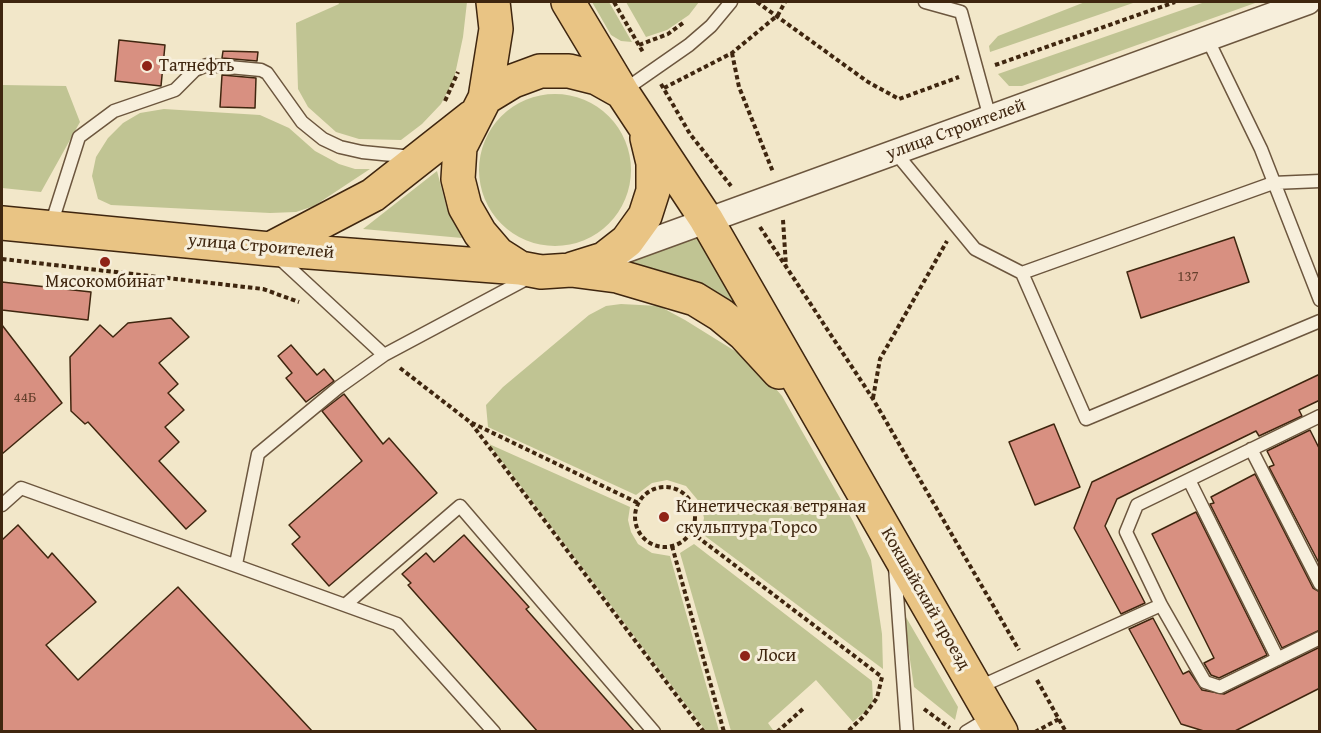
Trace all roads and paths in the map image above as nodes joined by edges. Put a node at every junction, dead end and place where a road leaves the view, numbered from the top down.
1 (493, 2) edge
2 (568, 2) edge
3 (614, 2) edge
4 (731, 2) edge
5 (757, 2) edge
6 (785, 2) edge
7 (925, 2) edge
8 (1175, 2) edge
9 (1308, 2) edge
10 (778, 15) junction
11 (692, 16) dead end
12 (1207, 38) junction
13 (639, 45) junction
14 (732, 54) junction
15 (460, 68) dead end
16 (653, 69) junction
17 (977, 71) junction
18 (664, 88) junction
19 (622, 92) junction
20 (442, 106) dead end
21 (479, 107) junction
22 (990, 118) junction
23 (645, 128) junction
24 (895, 152) junction
25 (420, 158) junction
26 (1320, 181) edge
27 (1273, 183) junction
28 (781, 193) junction
29 (746, 205) junction
30 (706, 219) junction
31 (2, 224) edge
32 (956, 225) junction
33 (50, 228) junction
34 (270, 249) junction
35 (2, 259) edge
36 (604, 259) junction
37 (786, 267) junction
38 (544, 270) junction
39 (1022, 273) junction
40 (1316, 280) edge
41 (1320, 300) edge
42 (302, 304) dead end
43 (1320, 321) edge
44 (384, 355) junction
45 (873, 399) junction
46 (814, 404) junction
47 (1319, 416) edge
48 (470, 422) junction
49 (1251, 449) junction
50 (1189, 480) junction
51 (638, 503) junction
52 (2, 505) edge
53 (691, 532) junction
54 (893, 542) junction
55 (672, 546) junction
56 (236, 564) junction
57 (1320, 584) edge
58 (345, 605) junction
59 (1161, 605) junction
60 (1320, 638) edge
61 (1278, 659) junction
62 (1028, 665) junction
63 (976, 688) junction
64 (804, 708) dead end
65 (923, 708) dead end
66 (1059, 718) junction
67 (986, 726) edge
68 (950, 729) dead end
69 (494, 732) edge
70 (654, 732) edge
71 (704, 732) edge
72 (724, 732) edge
73 (777, 732) edge
74 (847, 732) edge
75 (907, 732) edge
76 (1035, 732) edge
77 (1066, 732) edge

1 - 21 main road
2 - 19 main road
3 - 13 path
4 - 16 lane
5 - 10 path
6 - 10 path
7 - 17 lane
8 - 17 path
9 - 12 street, улица Строителей
10 - 14 path
10 - 17 path
11 - 13 path
12 - 22 street, улица Строителей
12 - 27 lane
13 - 16 path
14 - 18 path
14 - 28 path
15 - 20 path
16 - 18 path
16 - 19 lane
17 - 22 lane
18 - 29 path
19 - 21 main road
19 - 23 main road
21 - 25 main road
21 - 38 main road
22 - 24 street, улица Строителей
23 - 30 main road, Кокшайский проезд
23 - 36 main road
24 - 28 street, улица Строителей
24 - 32 lane
25 - 33 lane
25 - 34 main road
26 - 27 lane
27 - 39 lane
27 - 40 lane
28 - 29 street, улица Строителей
28 - 37 path
29 - 30 street, улица Строителей
29 - 37 path
30 - 36 street, улица Строителей
30 - 46 main road, Кокшайский проезд
31 - 33 main road, улица Строителей
32 - 39 lane
32 - 45 path
33 - 34 main road, улица Строителей
34 - 38 main road, улица Строителей
34 - 44 lane
35 - 42 path
36 - 38 main road
37 - 45 path
38 - 44 lane
38 - 46 main road, улица Строителей
39 - 43 lane
40 - 41 lane
44 - 48 path
44 - 56 lane
45 - 62 path
46 - 54 main road, Кокшайский проезд
47 - 49 lane
48 - 51 path
48 - 71 path
49 - 50 lane
49 - 57 lane
50 - 59 lane
50 - 61 lane
51 - 53 path
51 - 55 path
52 - 56 lane
53 - 55 path
53 - 74 path
54 - 63 main road, Кокшайский проезд
54 - 75 lane
55 - 72 path
56 - 58 lane
58 - 69 lane
58 - 70 lane
59 - 61 lane
59 - 62 lane
60 - 61 lane
62 - 63 lane
62 - 66 path
63 - 67 main road, Кокшайский проезд
64 - 73 path
65 - 68 path
66 - 76 path
66 - 77 path

